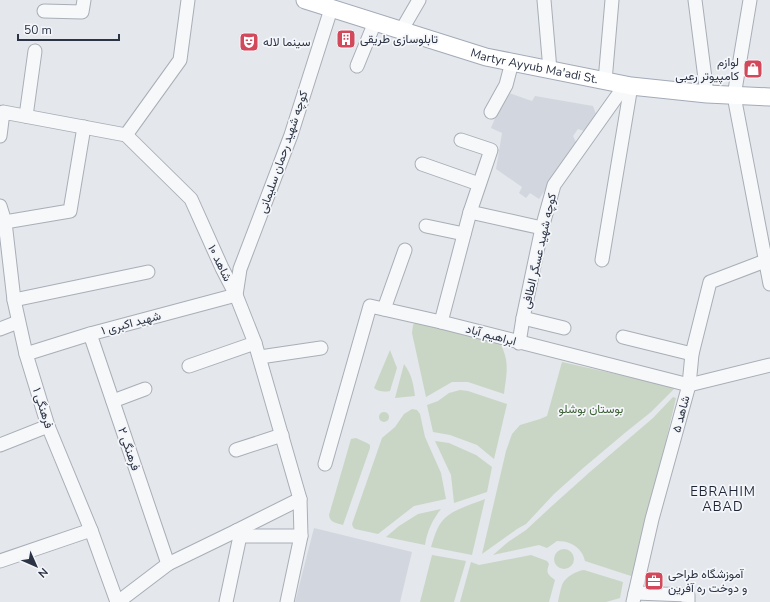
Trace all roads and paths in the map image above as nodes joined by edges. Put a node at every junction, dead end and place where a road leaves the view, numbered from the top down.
1 (84, 0) edge
2 (188, 0) edge
3 (305, 0) edge
4 (419, 0) edge
5 (544, 0) edge
6 (612, 0) edge
7 (695, 0) edge
8 (750, 0) edge
9 (331, 9) junction
10 (44, 11) dead end
11 (374, 22) junction
12 (401, 31) junction
13 (35, 50) dead end
14 (512, 62) junction
15 (356, 66) dead end
16 (550, 70) junction
17 (605, 81) junction
18 (628, 86) junction
19 (707, 94) junction
20 (734, 96) junction
21 (770, 97) edge
22 (491, 112) dead end
23 (26, 116) junction
24 (84, 127) junction
25 (126, 135) junction
26 (0, 136) edge
27 (461, 140) dead end
28 (422, 164) dead end
29 (479, 184) junction
30 (0, 206) edge
31 (470, 212) junction
32 (5, 222) junction
33 (426, 226) dead end
34 (542, 228) junction
35 (464, 234) junction
36 (405, 250) dead end
37 (602, 260) dead end
38 (765, 261) junction
39 (148, 272) dead end
40 (770, 284) edge
41 (236, 295) junction
42 (14, 300) junction
43 (384, 309) junction
44 (523, 318) junction
45 (18, 322) junction
46 (441, 322) junction
47 (564, 328) dead end
48 (0, 329) edge
49 (90, 334) junction
50 (623, 337) dead end
51 (255, 343) junction
52 (519, 343) junction
53 (321, 348) dead end
54 (26, 354) junction
55 (692, 354) junction
56 (260, 358) junction
57 (770, 365) edge
58 (190, 366) dead end
59 (689, 384) junction
60 (145, 389) dead end
61 (113, 400) junction
62 (48, 426) junction
63 (282, 435) junction
64 (0, 445) edge
65 (236, 450) dead end
66 (325, 464) dead end
67 (300, 500) junction
68 (91, 530) junction
69 (238, 534) junction
70 (302, 536) junction
71 (0, 561) edge
72 (168, 564) junction
73 (634, 598) edge
74 (118, 602) edge
75 (226, 602) edge
76 (287, 602) edge
77 (688, 602) edge

1 - 10 street
2 - 25 street
3 - 9 main road, Martyr Ayyub Ma'adi St.
4 - 12 street
5 - 16 street
6 - 17 street
7 - 19 street
8 - 20 street
9 - 11 main road, Martyr Ayyub Ma'adi St.
9 - 41 street, کوچه شهید رحمان سلیمانی
11 - 12 main road, Martyr Ayyub Ma'adi St.
11 - 15 street
12 - 14 main road, Martyr Ayyub Ma'adi St.
13 - 23 street
14 - 16 main road, Martyr Ayyub Ma'adi St.
14 - 22 street
16 - 17 main road, Martyr Ayyub Ma'adi St.
17 - 18 main road, Martyr Ayyub Ma'adi St.
18 - 19 main road, Martyr Ayyub Ma'adi St.
18 - 34 street, کوچه شهید عسگر الطافی
18 - 37 street
19 - 20 main road, Martyr Ayyub Ma'adi St.
20 - 21 main road, Martyr Ayyub Ma'adi St.
20 - 38 street
23 - 24 street
23 - 26 street
24 - 25 street
24 - 32 street
25 - 41 street, شاهد ۱۰
27 - 29 street
28 - 29 street
29 - 31 street
30 - 32 street, فرهنگی ۱
31 - 34 street
31 - 35 street
32 - 42 street, فرهنگی ۱
33 - 35 street
34 - 44 street, کوچه شهید عسگر الطافی
35 - 46 street
36 - 43 street
38 - 40 street
38 - 55 street, شاهد ۵
39 - 42 street
41 - 49 street, شهید اکبری ۱
41 - 51 street, شاهد ۱۰
42 - 45 street, فرهنگی ۱
43 - 46 street, ابراهیم آباد
43 - 66 street, ابراهیم آباد
44 - 47 street
44 - 52 street, کوچه شهید عسگر الطافی
45 - 48 street
45 - 54 street, فرهنگی ۱
46 - 52 street, ابراهیم آباد
49 - 54 street, شهید اکبری ۱
49 - 61 street, فرهنگی ۲
50 - 55 street
51 - 56 street, شاهد ۱۰
51 - 58 street
52 - 59 street, ابراهیم آباد
53 - 56 street
54 - 62 street, فرهنگی ۱
55 - 59 street, شاهد ۵
56 - 63 street, شاهد ۱۰
57 - 59 street, ابراهیم آباد
59 - 73 street, شاهد ۵
60 - 61 street
61 - 72 street, فرهنگی ۲
62 - 64 street
62 - 68 street, فرهنگی ۱
63 - 65 street
63 - 67 street, شاهد ۱۰
67 - 69 street
67 - 70 street, شاهد ۱۰
68 - 71 street
68 - 74 street, فرهنگی ۱
69 - 70 street
69 - 72 street
69 - 75 street
70 - 76 street, شاهد ۱۰
72 - 74 street
73 - 77 street

